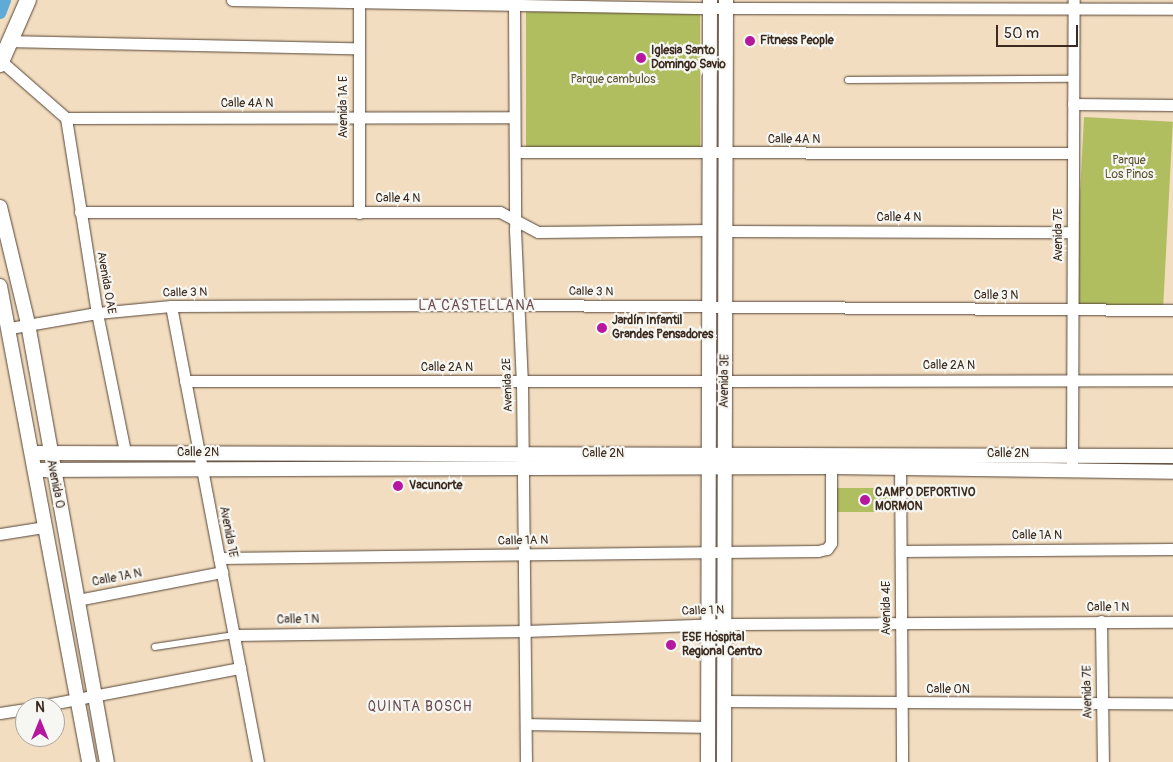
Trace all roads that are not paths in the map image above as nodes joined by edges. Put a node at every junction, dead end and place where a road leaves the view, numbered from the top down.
1 (28, 0) edge
2 (232, 0) edge
3 (359, 1) edge
4 (710, 4) edge
5 (726, 4) edge
6 (1074, 4) edge
7 (514, 6) junction
8 (1173, 9) edge
9 (10, 41) junction
10 (358, 48) junction
11 (1, 63) edge
12 (1073, 79) junction
13 (848, 80) dead end
14 (1073, 104) junction
15 (1173, 105) edge
16 (358, 117) junction
17 (514, 117) junction
18 (66, 118) junction
19 (515, 152) junction
20 (710, 153) junction
21 (1073, 153) junction
22 (726, 154) junction
23 (0, 207) edge
24 (80, 212) junction
25 (359, 213) junction
26 (515, 221) junction
27 (710, 230) junction
28 (726, 232) junction
29 (1072, 232) junction
30 (0, 286) edge
31 (518, 305) junction
32 (171, 306) junction
33 (710, 307) junction
34 (726, 308) junction
35 (1072, 310) junction
36 (1173, 310) edge
37 (97, 313) junction
38 (28, 324) junction
39 (10, 328) junction
40 (1072, 379) junction
41 (1173, 380) edge
42 (185, 381) junction
43 (709, 381) junction
44 (725, 381) junction
45 (522, 382) junction
46 (50, 452) junction
47 (125, 452) junction
48 (32, 453) junction
49 (199, 453) junction
50 (523, 454) junction
51 (900, 454) junction
52 (1071, 454) junction
53 (1173, 456) edge
54 (709, 461) junction
55 (724, 461) junction
56 (831, 467) junction
57 (523, 468) junction
58 (53, 469) junction
59 (202, 469) junction
60 (35, 470) junction
61 (900, 470) junction
62 (1073, 470) junction
63 (1173, 472) edge
64 (44, 527) junction
65 (0, 534) edge
66 (1173, 549) edge
67 (900, 551) junction
68 (709, 553) junction
69 (724, 553) junction
70 (524, 555) junction
71 (219, 558) junction
72 (222, 572) junction
73 (77, 600) junction
74 (1101, 621) junction
75 (1173, 622) edge
76 (901, 623) junction
77 (724, 624) junction
78 (708, 625) junction
79 (525, 631) junction
80 (234, 635) junction
81 (155, 646) dead end
82 (240, 668) junction
83 (95, 696) junction
84 (77, 699) junction
85 (65, 701) edge
86 (724, 701) junction
87 (1101, 703) junction
88 (1173, 703) edge
89 (901, 704) junction
90 (15, 711) edge
91 (0, 713) edge
92 (526, 724) junction
93 (708, 727) junction
94 (89, 762) edge
95 (108, 762) edge
96 (258, 762) edge
97 (526, 762) edge
98 (708, 762) edge
99 (724, 762) edge
100 (902, 762) edge
101 (1103, 762) edge

1 - 9 main road
2 - 3 street
3 - 7 street
3 - 10 street, Avenida 1A E
4 - 5 street
4 - 7 street
4 - 20 street, Avenida 3E
5 - 6 street
5 - 22 street, Avenida 3E
6 - 8 street
6 - 12 street, Avenida 7E
7 - 17 street, Avenida 2E
9 - 10 street
9 - 11 main road
10 - 16 street, Avenida 1A E
11 - 18 street
12 - 13 lane
12 - 14 street, Avenida 7E
14 - 15 street
14 - 21 street, Avenida 7E
16 - 17 street, Calle 4A N
16 - 18 street, Calle 4A N
16 - 25 street, Avenida 1A E
17 - 19 street, Avenida 2E
18 - 24 street, Avenida 0AE
19 - 20 street, Calle 4A N
19 - 26 street, Avenida 2E
20 - 22 street, Calle 4A N
20 - 27 street, Avenida 3E
21 - 22 street, Calle 4A N
21 - 29 street, Avenida 7E
22 - 28 street, Avenida 3E
23 - 38 street, Avenida 0
24 - 25 street, Calle 4 N
24 - 37 street, Avenida 0AE
25 - 26 street, Calle 4 N
26 - 27 street, Calle 4 N
26 - 31 street, Avenida 2E
27 - 33 street, Avenida 3E
28 - 29 street, Calle 4 N
28 - 34 street, Avenida 3E
29 - 35 street, Avenida 7E
30 - 39 street, Avenida 0
31 - 32 street, Calle 3 N
31 - 33 street, Calle 3 N
31 - 45 street, Avenida 2E
32 - 37 street, Calle 3 N
32 - 42 street, Avenida 1E
33 - 34 street, Calle 3 N
33 - 43 street, Avenida 3E
34 - 35 street, Calle 3 N
34 - 44 street, Avenida 3E
35 - 36 street, Calle 3 N
35 - 40 street, Avenida 7E
37 - 38 street, Calle 3 N
37 - 47 street, Avenida 0AE
38 - 39 street, Calle 3 N
38 - 46 street, Avenida 0
39 - 48 street, Avenida 0
40 - 41 street, Calle 2A N
40 - 44 street, Calle 2A N
40 - 52 street, Avenida 7E
42 - 45 street, Calle 2A N
42 - 49 street, Avenida 1E
43 - 45 street, Calle 2A N
43 - 54 street, Avenida 3E
44 - 55 street, Avenida 3E
45 - 50 street, Avenida 2E
46 - 47 street, Calle 2N
46 - 48 street, Calle 2N
46 - 58 street, Avenida 0
47 - 49 street, Calle 2N
48 - 60 street, Avenida 0
49 - 50 street, Calle 2N
49 - 59 street, Avenida 1E
50 - 54 street, Calle 2N
50 - 57 street, Avenida 2E
51 - 52 street, Calle 2N
51 - 55 street, Calle 2N
51 - 61 street, Avenida 4E
52 - 53 street, Calle 2N
52 - 62 street, Avenida 7E
54 - 55 street, Calle 2N
54 - 57 street, Calle 2N
54 - 68 street, Avenida 3E
55 - 56 street, Calle 2N
55 - 69 street, Avenida 3E
56 - 61 street, Calle 2N
56 - 69 street, Calle 1A N
57 - 59 street, Calle 2N
57 - 70 street, Avenida 2E
58 - 59 street, Calle 2N
58 - 60 street, Calle 2N
58 - 73 street, Avenida 0
59 - 71 street, Avenida 1E
60 - 64 street, Avenida 0
61 - 62 street, Calle 2N
61 - 67 street, Avenida 4E
62 - 63 street, Calle 2N
64 - 65 street
64 - 84 street, Avenida 0
66 - 67 street, Calle 1A N
67 - 76 street, Avenida 4E
68 - 69 street, Calle 1A N
68 - 70 street, Calle 1A N
68 - 78 street, Avenida 3E
69 - 77 street, Avenida 3E
70 - 71 street, Calle 1A N
70 - 79 street, Avenida 2E
71 - 72 street, Avenida 1E
72 - 73 street, Calle 1A N
72 - 80 street, Avenida 1E
73 - 83 street, Avenida 0
74 - 75 street, Calle 1 N
74 - 76 street, Calle 1 N
74 - 87 street, Avenida 7E
76 - 77 street, Calle 1 N
76 - 89 street, Avenida 4E
77 - 78 street, Calle 1 N
77 - 86 street, Avenida 3E
78 - 79 street, Calle 1 N
78 - 93 street, Avenida 3E
79 - 80 street, Calle 1 N
79 - 92 street, Avenida 2E
80 - 81 lane
80 - 82 street, Avenida 1E
82 - 83 street
82 - 96 street, Avenida 1E
83 - 84 street
83 - 95 street, Avenida 0
84 - 85 street
84 - 94 street, Avenida 0
86 - 89 street, Calle 0N
86 - 99 street, Avenida 3E
87 - 88 street, Calle 0N
87 - 89 street, Calle 0N
87 - 101 street, Avenida 7E
89 - 100 street, Avenida 4E
90 - 91 street
92 - 93 street
92 - 97 street, Avenida 2E
93 - 98 street, Avenida 3E

